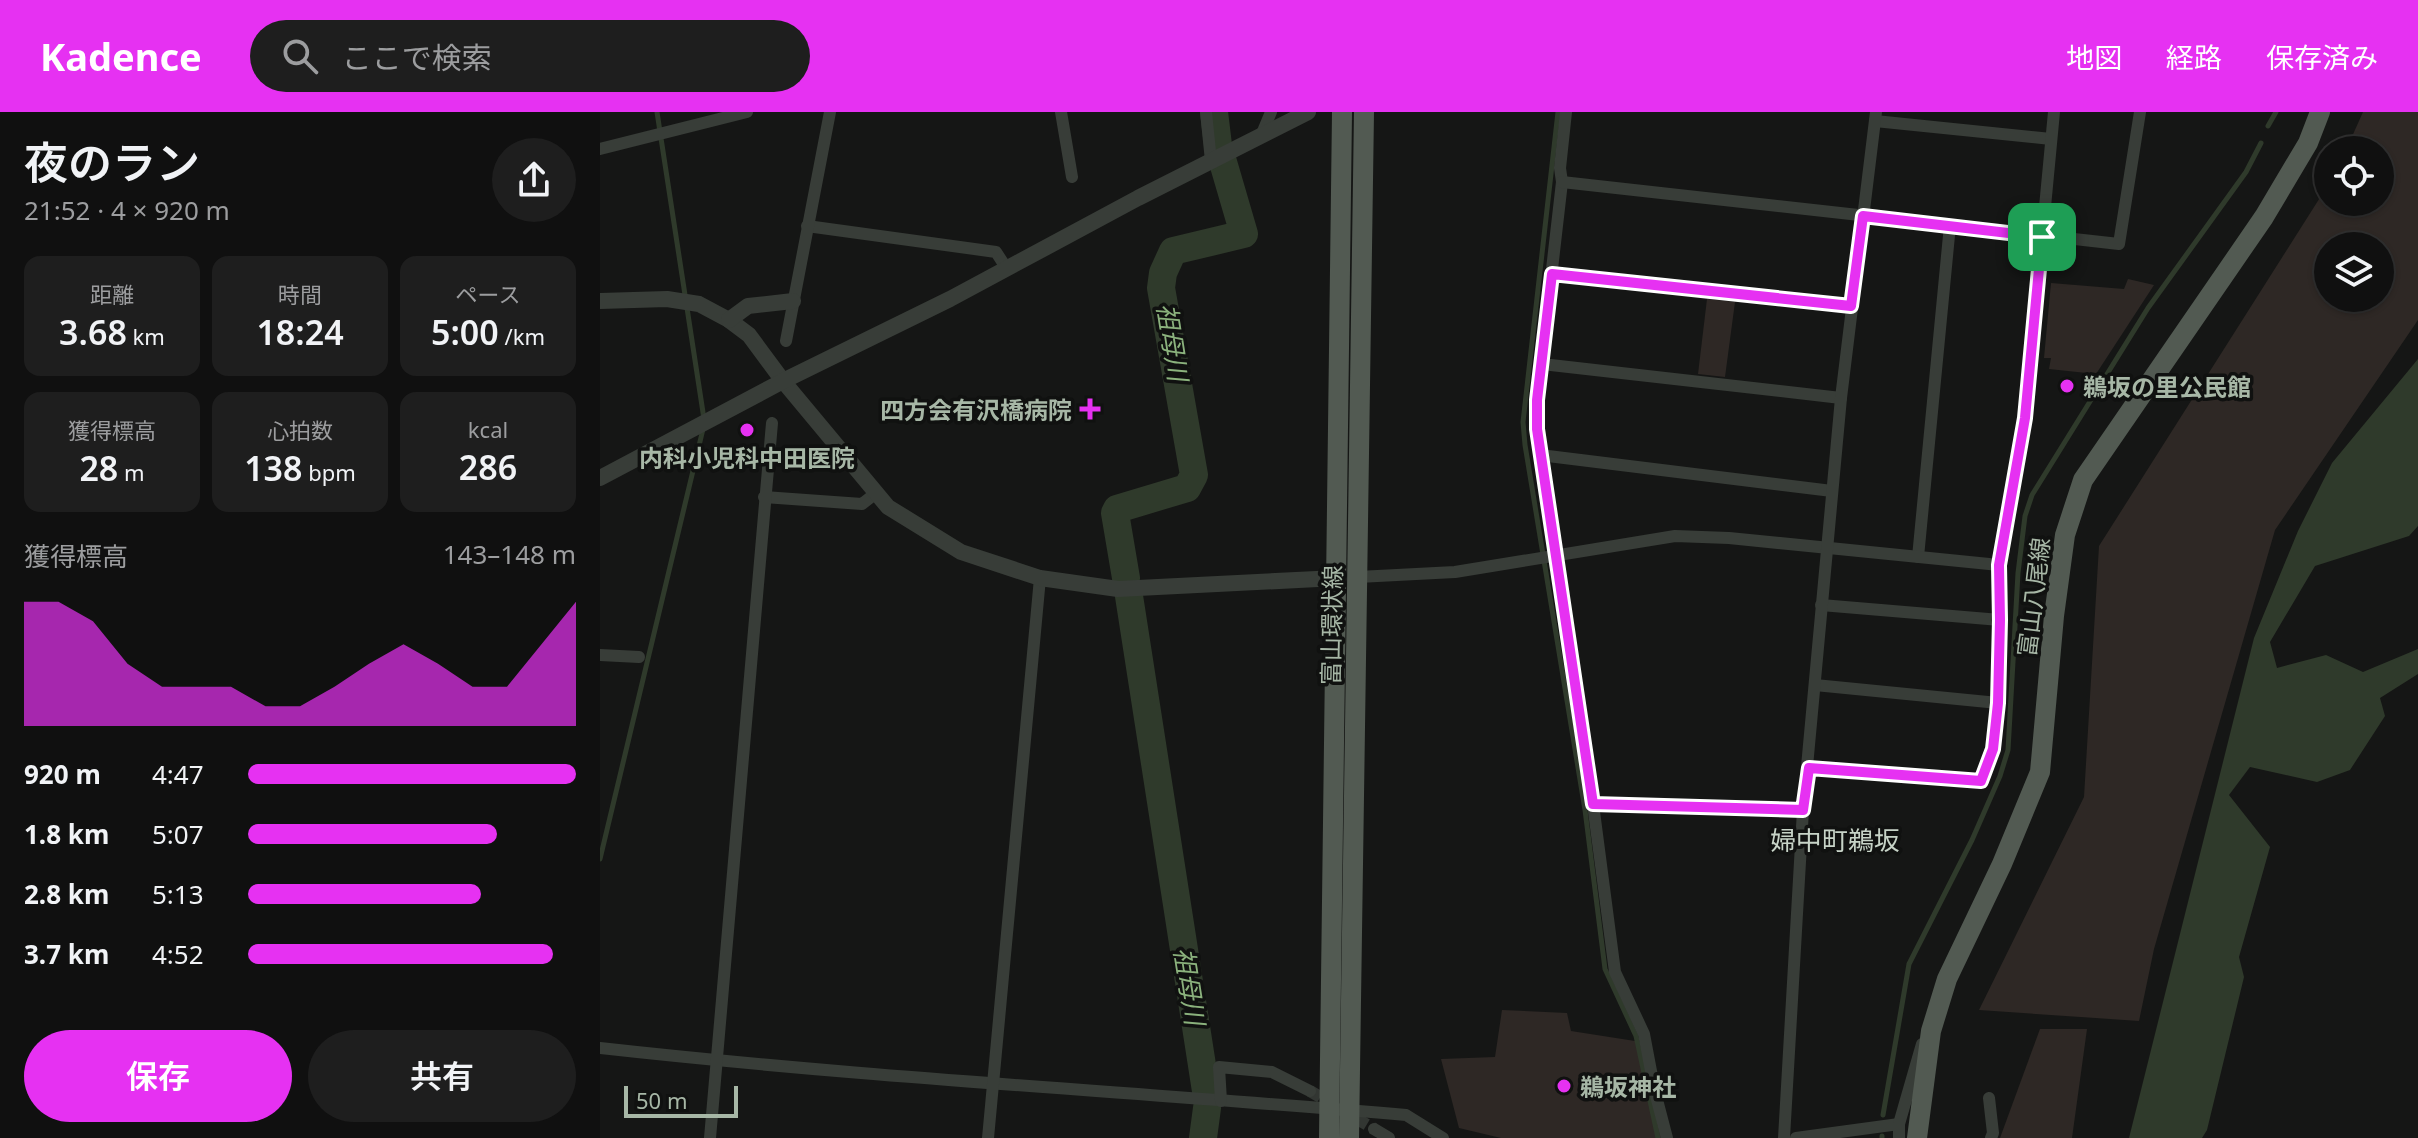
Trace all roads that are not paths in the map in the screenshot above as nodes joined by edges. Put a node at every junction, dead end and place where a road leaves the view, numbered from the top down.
1 (747, 112) edge
2 (830, 112) edge
3 (1061, 112) edge
4 (1206, 112) edge
5 (1271, 112) edge
6 (1308, 112) edge
7 (1342, 112) edge
8 (1364, 112) edge
9 (1566, 112) edge
10 (2054, 112) edge
11 (2140, 112) edge
12 (2320, 112) edge
13 (1876, 116) edge
14 (1261, 136) junction
15 (2051, 139) junction
16 (600, 149) edge
17 (1211, 161) junction
18 (1072, 177) dead end
19 (1562, 182) junction
20 (1863, 216) junction
21 (1950, 225) junction
22 (807, 226) junction
23 (2042, 237) junction
24 (1007, 269) junction
25 (1552, 274) junction
26 (600, 301) edge
27 (793, 301) junction
28 (1851, 306) junction
29 (729, 320) junction
30 (786, 341) dead end
31 (1542, 364) junction
32 (783, 381) junction
33 (1841, 398) junction
34 (772, 423) dead end
35 (1540, 455) junction
36 (600, 478) edge
37 (1832, 491) junction
38 (876, 493) junction
39 (764, 497) junction
40 (1827, 548) junction
41 (1556, 556) junction
42 (1918, 557) junction
43 (1999, 565) junction
44 (1358, 577) junction
45 (1040, 578) junction
46 (1337, 578) junction
47 (1821, 605) junction
48 (2000, 620) junction
49 (600, 655) edge
50 (639, 657) dead end
51 (1815, 685) junction
52 (1998, 703) junction
53 (1809, 768) junction
54 (1593, 804) junction
55 (1803, 810) junction
56 (1947, 979) junction
57 (600, 1048) edge
58 (716, 1061) junction
59 (993, 1084) junction
60 (1310, 1091) tunnel mouth
61 (1989, 1098) dead end
62 (1221, 1101) junction
63 (1339, 1110) junction
64 (1374, 1129) tunnel mouth
65 (1899, 1131) edge
66 (710, 1138) edge
67 (988, 1138) edge
68 (1329, 1138) edge
69 (1349, 1138) edge
70 (1389, 1138) edge
71 (1443, 1138) edge
72 (1667, 1138) edge
73 (1784, 1138) edge
74 (1796, 1138) edge
75 (1917, 1138) edge
76 (1991, 1138) edge

1 - 16 street
2 - 22 street
3 - 18 street
4 - 17 street
5 - 14 street
6 - 14 street
7 - 46 main road, 富山環状線
8 - 44 main road, 富山環状線
9 - 19 street
10 - 15 street
11 - 23 street
12 - 56 main road, 富山八尾線
13 - 15 street
13 - 20 street
14 - 17 street
15 - 23 street
17 - 24 street
19 - 20 street
19 - 25 street
20 - 21 street
20 - 28 street
21 - 23 street
21 - 42 street
22 - 24 street
22 - 27 street
23 - 43 street
24 - 32 street
25 - 28 street
25 - 31 street
26 - 29 street
27 - 29 street
27 - 30 street
28 - 33 street
29 - 32 street
31 - 33 street
31 - 35 street
32 - 36 street
32 - 38 street
33 - 37 street
34 - 39 street
35 - 37 street
35 - 41 street
37 - 40 street
38 - 39 street
38 - 45 street
39 - 58 street
40 - 41 street
40 - 42 street
40 - 47 street
41 - 44 street
41 - 54 street
42 - 43 street
43 - 48 street
44 - 63 main road, 富山環状線
45 - 46 street
45 - 59 street
46 - 63 main road, 富山環状線
47 - 48 street
47 - 51 street
48 - 52 street
49 - 50 street
51 - 52 street
51 - 53 street
52 - 53 street
53 - 55 street
54 - 55 street
54 - 72 street
55 - 73 street
56 - 65 street
56 - 75 main road, 富山八尾線
57 - 58 street
58 - 59 street
58 - 66 street
59 - 62 street
59 - 67 street
60 - 62 street
61 - 76 street
62 - 63 street
63 - 68 main road, 富山環状線
63 - 69 main road, 富山環状線
63 - 71 street
64 - 70 street
65 - 74 street

